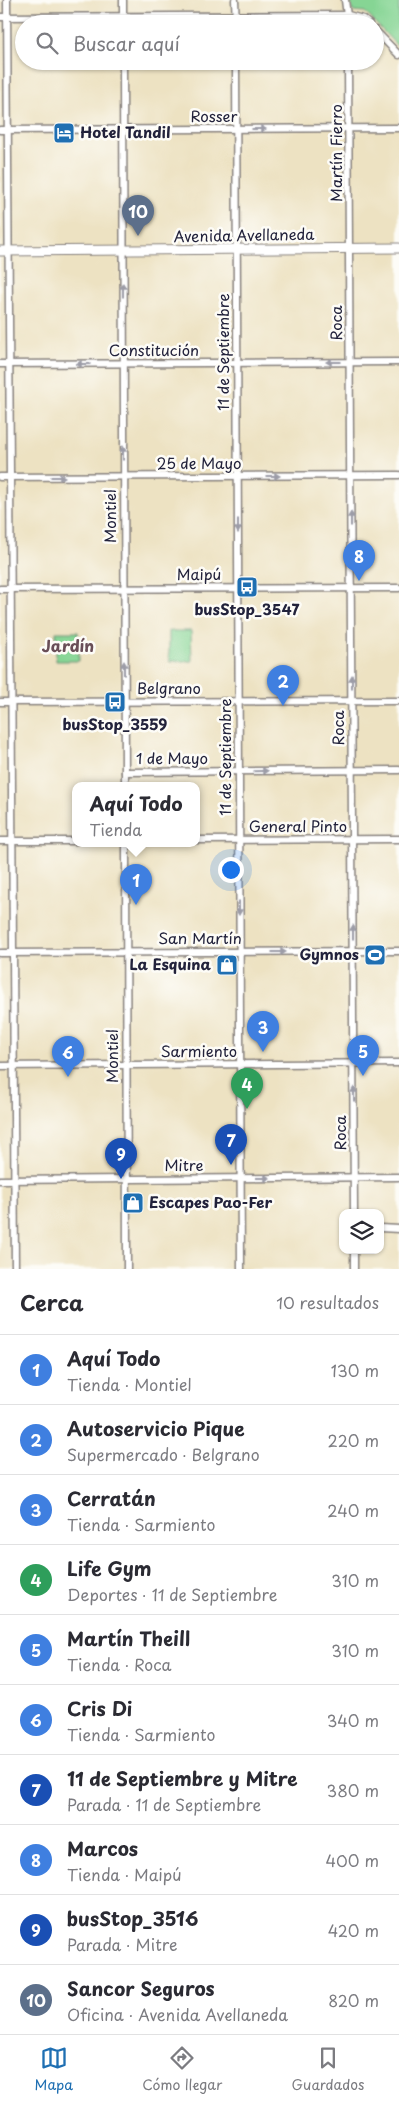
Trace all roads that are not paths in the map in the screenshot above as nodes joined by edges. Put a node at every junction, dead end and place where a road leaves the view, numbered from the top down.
1 (7, 0) edge
2 (123, 0) edge
3 (236, 0) edge
4 (345, 0) edge
5 (123, 15) edge
6 (236, 15) joint
7 (348, 15) joint
8 (4, 17) edge
9 (384, 39) edge
10 (399, 55) edge
11 (123, 70) edge
12 (236, 70) edge
13 (348, 70) edge
14 (399, 128) edge
15 (124, 129) junction
16 (236, 129) junction
17 (349, 129) junction
18 (4, 130) edge
19 (399, 244) edge
20 (350, 246) junction
21 (123, 247) junction
22 (236, 247) junction
23 (4, 248) edge
24 (399, 248) edge
25 (350, 362) junction
26 (399, 362) edge
27 (237, 363) junction
28 (0, 364) edge
29 (9, 364) junction
30 (123, 364) junction
31 (351, 475) junction
32 (399, 475) edge
33 (237, 476) junction
34 (0, 477) edge
35 (9, 477) junction
36 (124, 477) junction
37 (238, 587) junction
38 (351, 587) junction
39 (124, 588) junction
40 (399, 588) edge
41 (0, 589) edge
42 (10, 589) junction
43 (238, 701) junction
44 (352, 701) junction
45 (399, 701) edge
46 (0, 702) edge
47 (11, 702) junction
48 (124, 702) junction
49 (352, 770) junction
50 (399, 770) edge
51 (239, 771) junction
52 (125, 772) junction
53 (125, 782) edge
54 (240, 839) junction
55 (353, 839) junction
56 (399, 839) edge
57 (200, 840) edge
58 (0, 841) edge
59 (11, 841) junction
60 (72, 841) edge
61 (126, 847) edge
62 (354, 951) junction
63 (399, 951) edge
64 (126, 952) junction
65 (240, 952) junction
66 (0, 953) edge
67 (13, 953) junction
68 (353, 1063) junction
69 (399, 1063) edge
70 (240, 1064) junction
71 (126, 1065) junction
72 (0, 1066) edge
73 (14, 1066) junction
74 (354, 1177) junction
75 (399, 1177) edge
76 (240, 1178) junction
77 (126, 1179) junction
78 (0, 1180) edge
79 (14, 1180) junction
80 (354, 1209) edge
81 (384, 1228) edge
82 (399, 1229) edge
83 (354, 1254) edge
84 (15, 1269) edge
85 (127, 1269) edge
86 (241, 1269) edge
87 (354, 1269) edge

1 - 8 street
2 - 5 street
3 - 6 street
4 - 7 street
6 - 7 street
8 - 18 street
9 - 10 street
11 - 15 street, Montiel
12 - 16 street, 11 de Septiembre
13 - 17 street, Martín Fierro
14 - 17 street, Rosser
15 - 16 street, Rosser
15 - 18 street, Rosser
15 - 21 street, Montiel
16 -> 17 street, Rosser
16 - 22 street, 11 de Septiembre
17 - 20 street, Martín Fierro
18 - 23 street
19 - 20 main road, Avenida Avellaneda
20 - 22 main road, Avenida Avellaneda
20 - 24 main road, Avenida Avellaneda
20 - 25 street, Roca
21 - 22 main road, Avenida Avellaneda
21 - 23 main road, Avenida Avellaneda
30 -> 21 street, Montiel
22 - 27 street, 11 de Septiembre
23 - 29 street
25 - 26 street, Constitución
25 -> 27 street, Constitución
25 - 31 street, Roca
27 - 30 street, Constitución
27 - 33 street, 11 de Septiembre
28 - 29 street, Constitución
30 -> 29 street, Constitución
29 - 35 street
36 -> 30 street, Montiel
31 - 32 street, 25 de Mayo
33 -> 31 street, 25 de Mayo
38 -> 31 street, Roca
33 - 36 street, 25 de Mayo
33 -> 37 street, 11 de Septiembre
34 - 35 street, 25 de Mayo
35 -> 36 street, 25 de Mayo
35 - 42 street
36 - 39 street, Montiel
37 - 38 street, Maipú
37 - 39 street, Maipú
37 - 43 street, 11 de Septiembre
38 - 40 street, Maipú
44 -> 38 street, Roca
39 - 42 street, Maipú
48 -> 39 street, Montiel
41 - 42 street, Maipú
42 - 47 street
43 - 44 street, Belgrano
43 - 48 street, Belgrano
43 - 51 street, 11 de Septiembre
44 - 45 street, Belgrano
44 - 49 street, Roca
46 - 47 street, Belgrano
47 - 48 street, Belgrano
47 - 59 street
48 - 52 street, Montiel
49 - 50 street, 1 de Mayo
51 -> 49 street, 1 de Mayo
49 - 55 street, Roca
51 - 52 street, 1 de Mayo
51 - 54 street, 11 de Septiembre
52 - 53 street, Montiel
54 - 55 street, General Pinto
54 - 57 street, General Pinto
54 -> 65 street, 11 de Septiembre
55 - 56 street, General Pinto
62 -> 55 street, Roca
58 - 59 street
59 - 60 street
59 - 67 street
61 - 64 street, Montiel
62 - 63 street, San Martín
65 -> 62 street, San Martín
62 - 68 street, Roca
64 - 65 street, San Martín
64 - 67 street, San Martín
64 - 71 street, Montiel
65 - 70 street, 11 de Septiembre
66 - 67 street, San Martín
67 - 73 street
68 - 69 street, Sarmiento
68 - 70 street, Sarmiento
74 -> 68 street, Roca
70 - 71 street, Sarmiento
70 - 76 street, 11 de Septiembre
71 - 73 street, Sarmiento
71 - 77 street, Montiel
72 - 73 street, Sarmiento
73 - 79 street
74 - 75 street, Mitre
76 -> 74 street, Mitre
74 - 80 street, Roca
76 - 77 street, Mitre
76 - 86 street, 11 de Septiembre
77 - 79 street, Mitre
77 - 85 street, Montiel
78 - 79 street, Mitre
79 - 84 street
81 - 82 street
83 - 87 street

